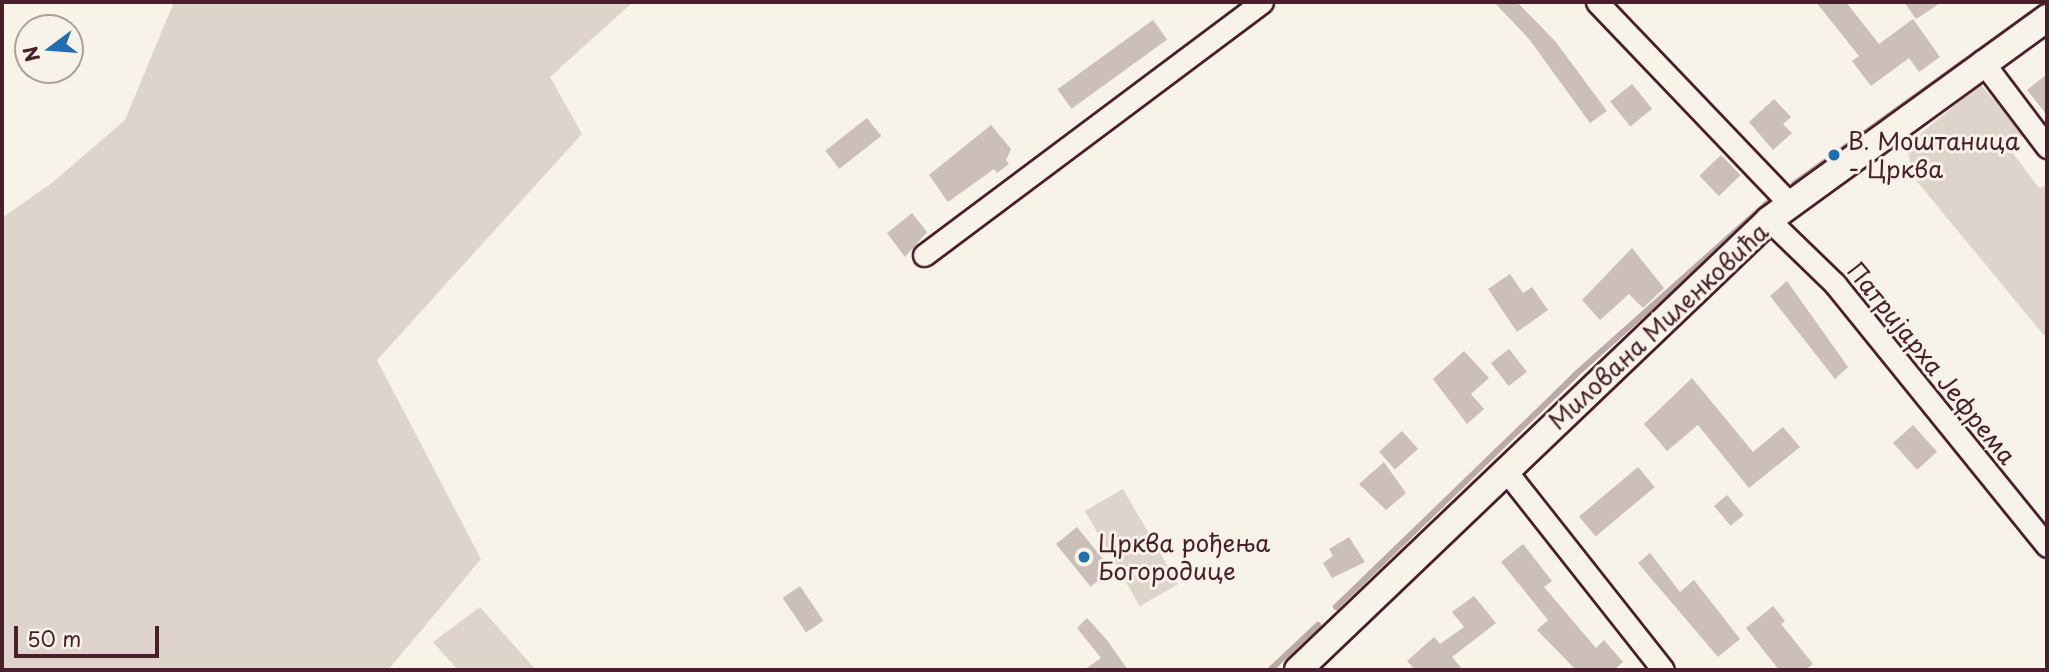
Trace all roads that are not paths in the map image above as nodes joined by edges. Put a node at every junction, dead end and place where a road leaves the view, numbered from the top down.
1 (1262, 2) edge
2 (1597, 2) edge
3 (2047, 18) edge
4 (1982, 61) junction
5 (2047, 147) edge
6 (1779, 212) junction
7 (924, 256) dead end
8 (1506, 471) junction
9 (2047, 546) edge
10 (1298, 670) edge
11 (1663, 670) edge

1 - 7 street
2 - 6 street, Патријарха Јефрема
3 - 4 street, Милована Миленковића
4 - 5 street
4 - 6 street, Милована Миленковића
6 - 8 street, Милована Миленковића
6 - 9 street, Патријарха Јефрема
8 - 10 street, Милована Миленковића
8 - 11 street

